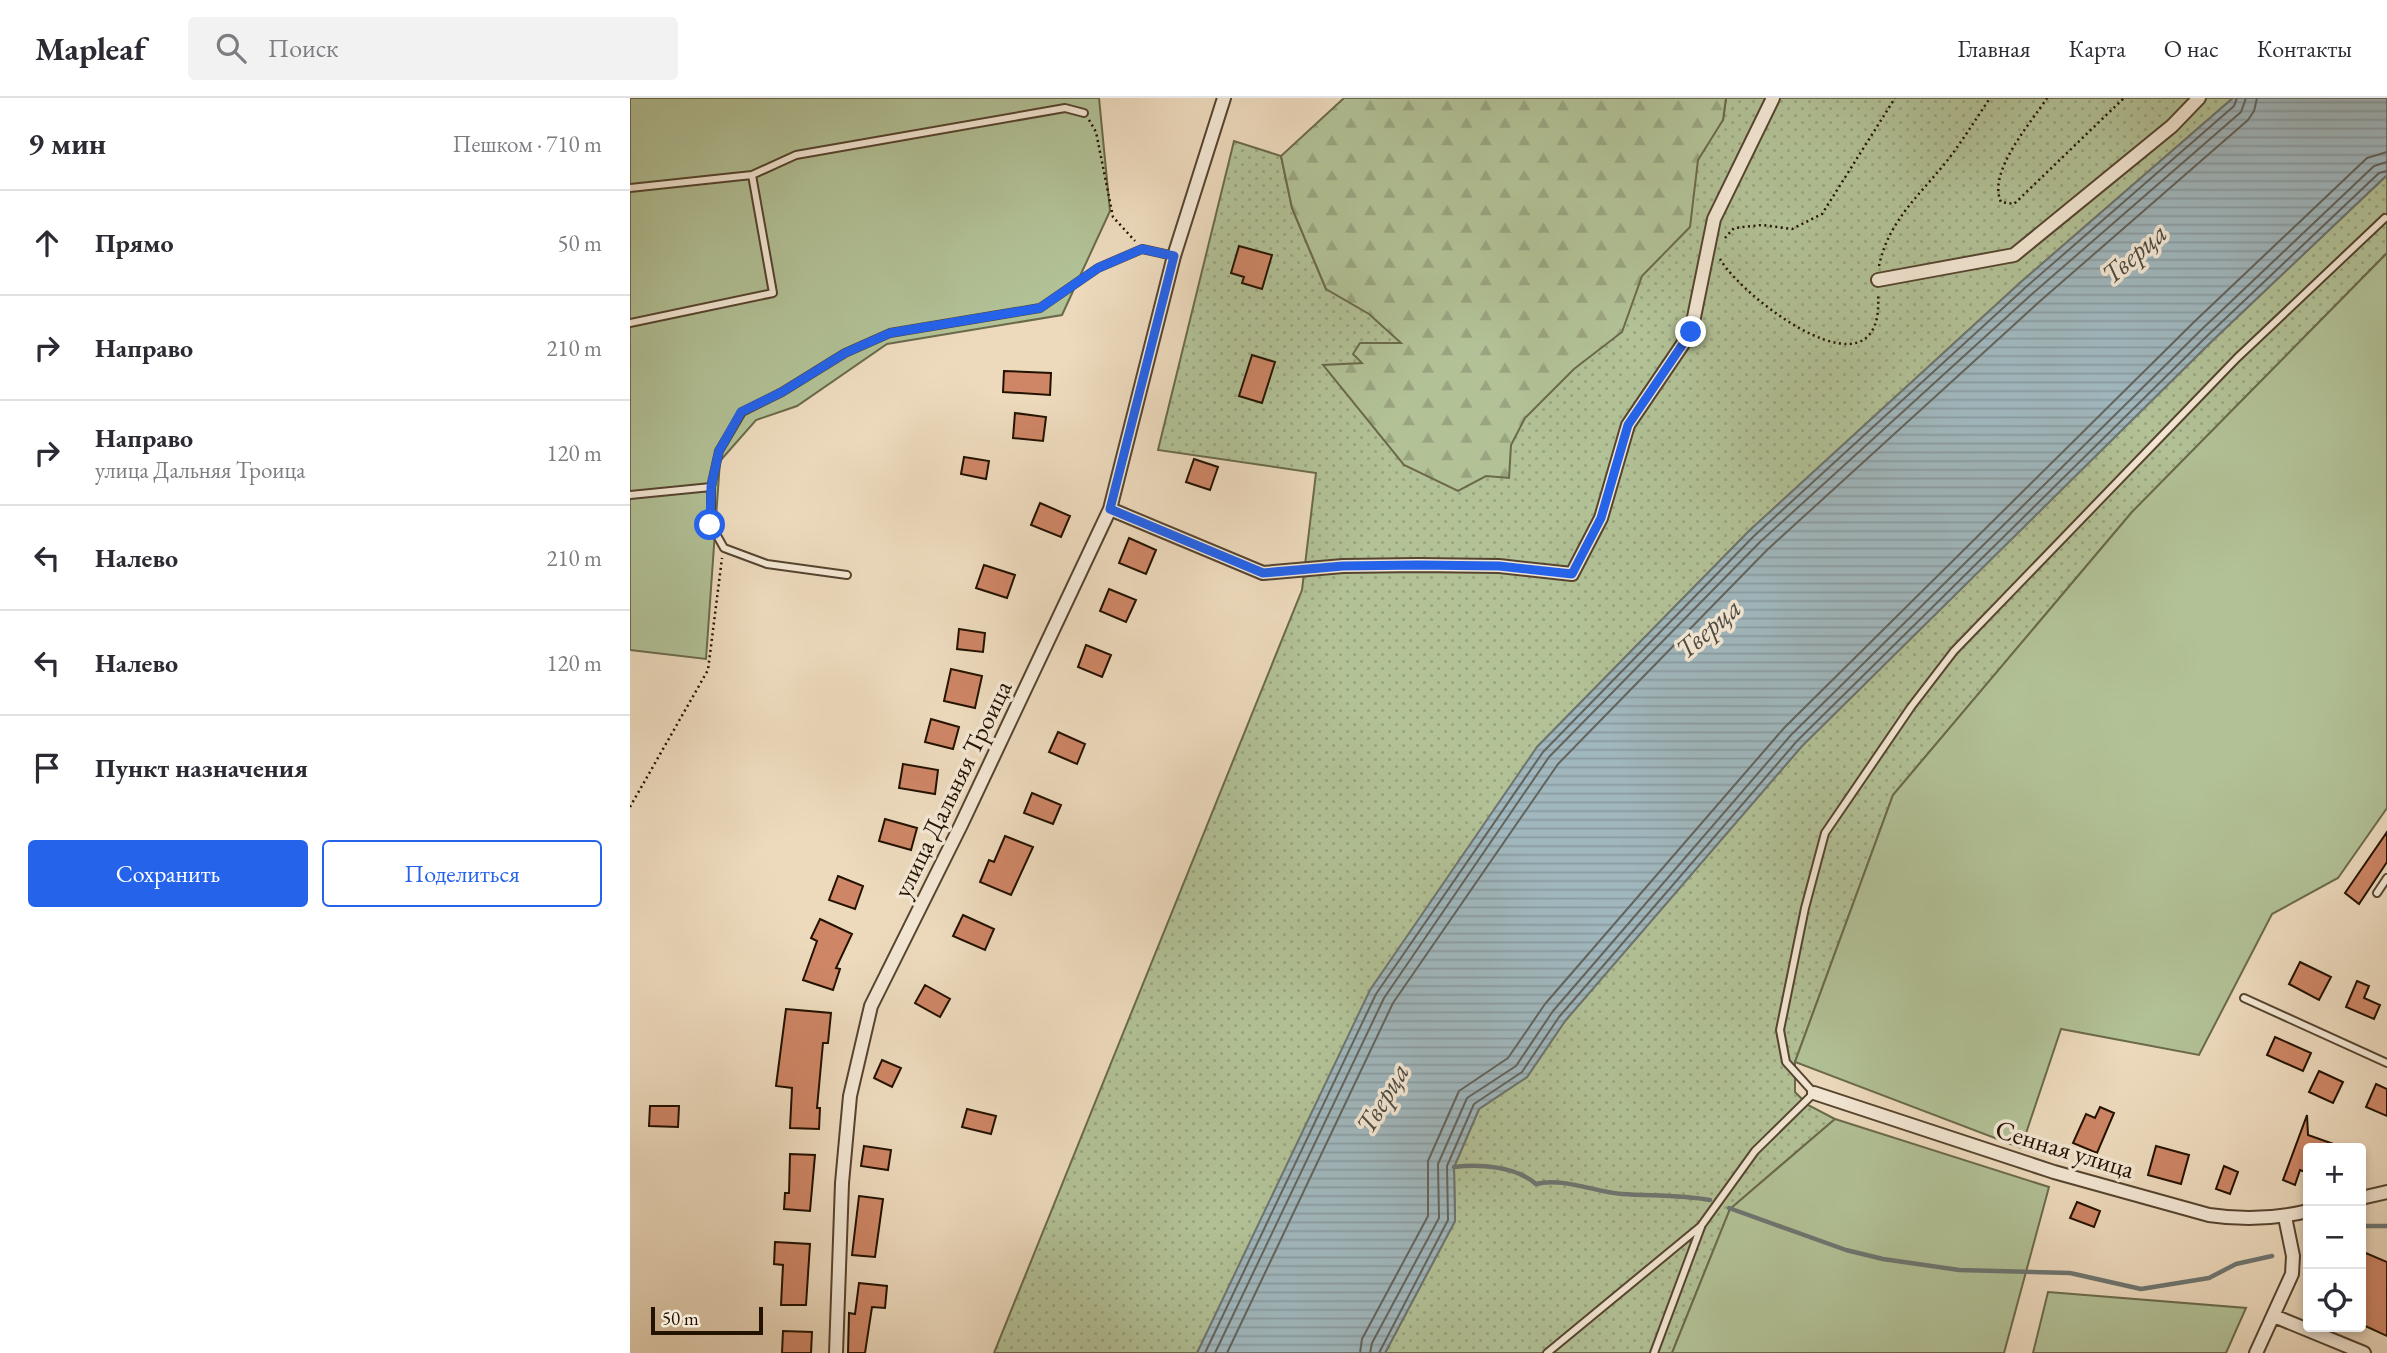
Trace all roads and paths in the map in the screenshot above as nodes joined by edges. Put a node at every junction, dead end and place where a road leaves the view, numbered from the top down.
1 (1224, 98) edge
2 (1773, 98) edge
3 (1895, 98) edge
4 (1990, 98) edge
5 (2047, 98) edge
6 (2124, 98) edge
7 (2199, 98) edge
8 (1084, 113) joint
9 (752, 175) junction
10 (630, 188) edge
11 (2385, 218) dead end
12 (1720, 243) dead end
13 (1142, 249) junction
14 (1719, 251) dead end
15 (1174, 256) junction
16 (1878, 281) junction
17 (630, 323) edge
18 (711, 487) junction
19 (630, 495) edge
20 (1110, 509) junction
21 (724, 548) junction
22 (847, 575) dead end
23 (630, 807) edge
24 (2387, 878) edge
25 (2377, 893) dead end
26 (2244, 998) dead end
27 (2387, 1063) edge
28 (1814, 1093) junction
29 (2387, 1192) edge
30 (2366, 1197) edge
31 (2303, 1212) edge
32 (2285, 1217) junction
33 (1701, 1226) junction
34 (2274, 1316) junction
35 (836, 1353) edge
36 (1548, 1353) edge
37 (1654, 1353) edge
38 (2256, 1353) edge
39 (2364, 1353) edge

1 - 15 street, улица Дальняя Троица
2 - 20 street
3 - 12 path
4 - 16 path
5 - 6 path
7 - 16 street
8 - 9 lane
8 - 13 path
9 - 10 lane
9 - 17 lane
11 - 28 lane
13 - 15 lane
13 - 18 lane
14 - 16 path
15 - 20 street, улица Дальняя Троица
18 - 19 lane
18 - 21 lane
20 - 35 street, улица Дальняя Троица
21 - 22 lane
21 - 23 path
24 - 25 lane
26 - 27 lane
28 - 32 street, Сенная улица
28 - 33 lane
29 - 30 street
31 - 32 street, Сенная улица
32 - 34 street
33 - 36 lane
33 - 37 lane
34 - 38 street
34 - 39 street

